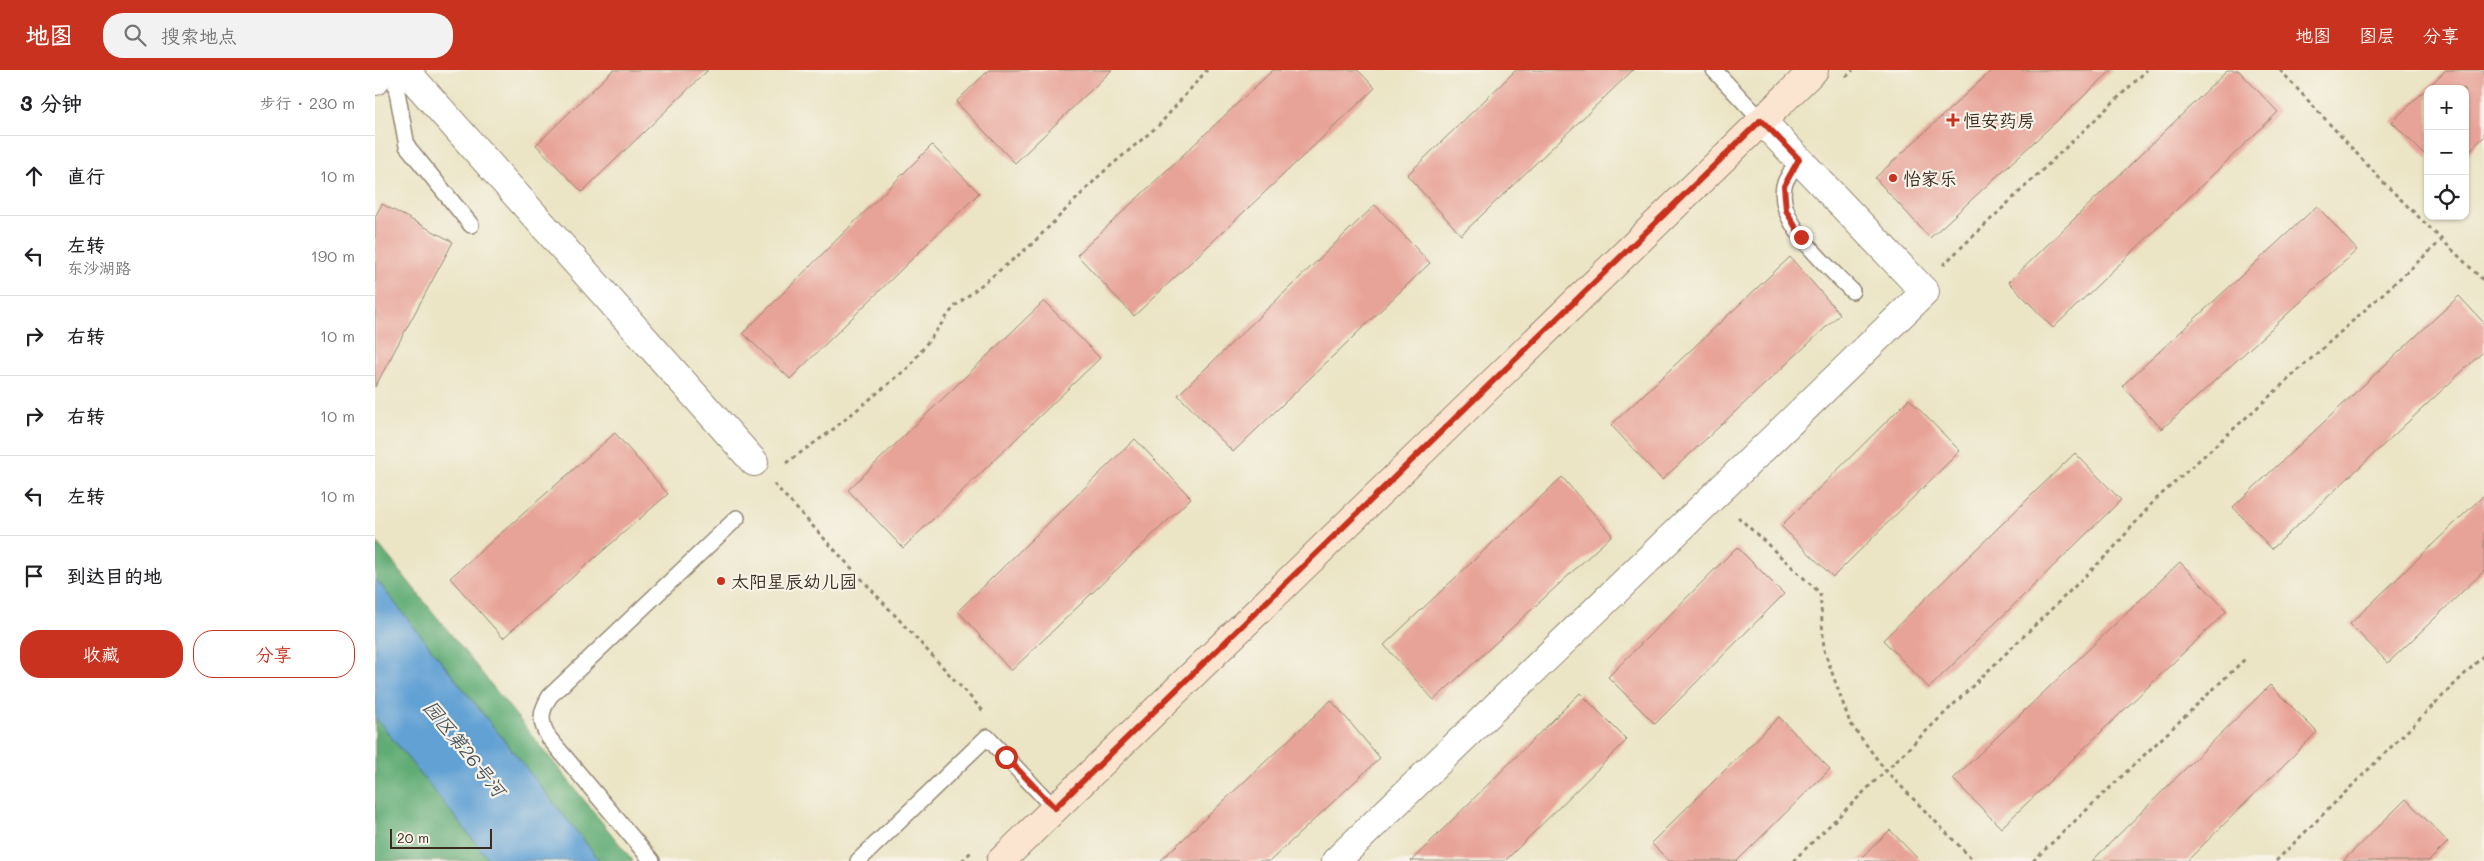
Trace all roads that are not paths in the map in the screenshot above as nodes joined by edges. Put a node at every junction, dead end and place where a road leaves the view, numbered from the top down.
1 (381, 70) edge
2 (393, 70) edge
3 (405, 70) edge
4 (1714, 70) edge
5 (1814, 70) edge
6 (375, 81) edge
7 (1761, 120) junction
8 (1799, 159) junction
9 (471, 225) dead end
10 (1852, 291) dead end
11 (761, 469) road end
12 (737, 518) dead end
13 (1055, 808) junction
14 (652, 861) edge
15 (858, 861) edge
16 (1001, 861) edge
17 (1336, 861) edge

1 - 6 street
2 - 9 lane
3 - 11 street
4 - 7 lane
5 - 7 main road
7 - 8 street
7 - 13 main road
8 - 10 lane
8 - 17 street
12 - 14 lane
13 - 15 lane
13 - 16 main road

